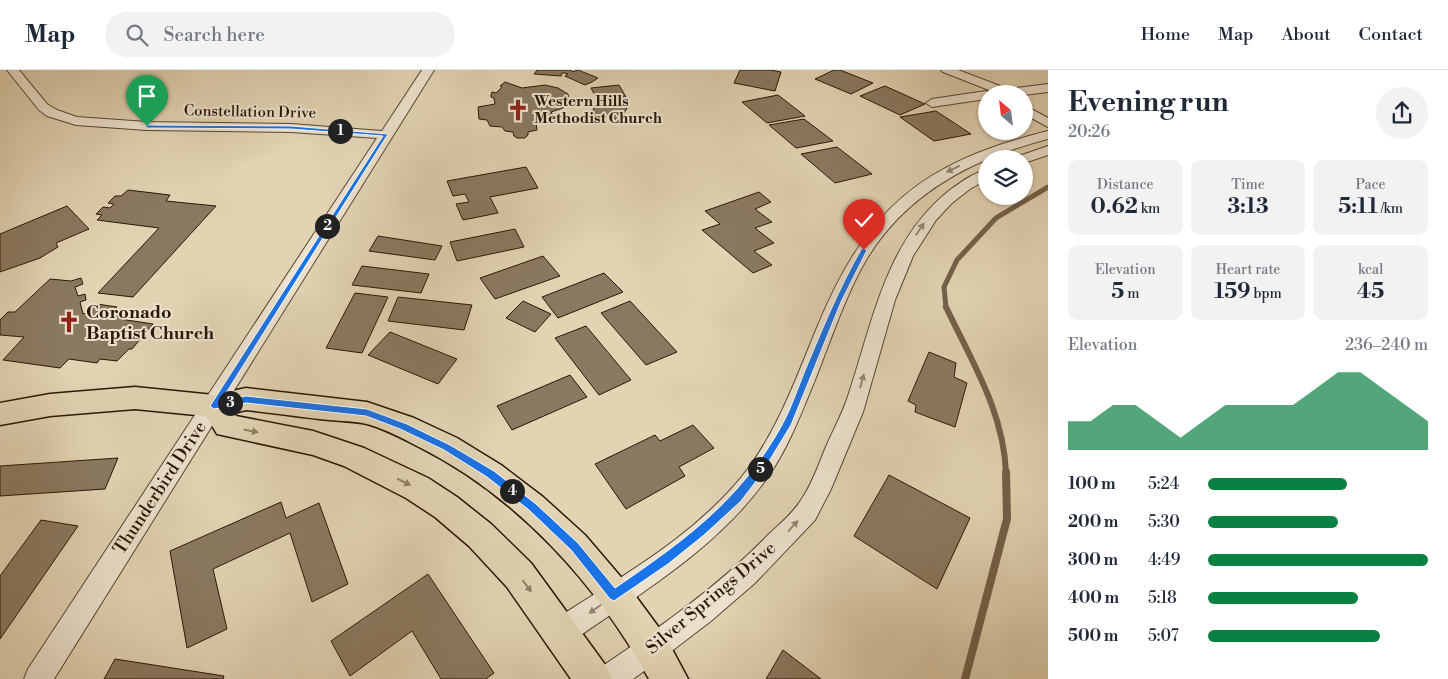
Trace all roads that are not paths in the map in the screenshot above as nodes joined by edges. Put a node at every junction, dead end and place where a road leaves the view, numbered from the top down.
1 (13, 70) edge
2 (428, 70) edge
3 (947, 70) edge
4 (990, 85) edge
5 (1048, 88) edge
6 (1033, 90) edge
7 (978, 96) edge
8 (1033, 102) edge
9 (932, 103) dead end
10 (1048, 108) edge
11 (1033, 114) edge
12 (1048, 123) edge
13 (386, 135) junction
14 (1048, 135) edge
15 (1048, 150) edge
16 (1033, 156) edge
17 (978, 178) edge
18 (923, 188) junction
19 (946, 200) junction
20 (214, 406) junction
21 (0, 414) edge
22 (614, 595) junction
23 (561, 632) junction
24 (652, 649) junction
25 (38, 679) edge
26 (593, 679) edge
27 (608, 679) edge
28 (669, 679) edge

1 - 13 street, Constellation Drive
2 - 13 street, Thunderbird Drive
3 - 4 street
5 - 6 street
7 - 9 street
8 - 10 street
11 - 12 street
13 - 20 street, Thunderbird Drive
14 -> 18 street
15 - 16 street
17 - 19 street, Silver Springs Drive
18 - 19 street
18 - 22 street
24 -> 19 street, Silver Springs Drive
20 - 21 main road
20 - 22 main road
20 -> 23 main road
20 - 25 street, Thunderbird Drive
22 -> 23 street
22 - 24 main road
23 - 26 main road
24 - 27 street, Silver Springs Drive
24 - 28 main road

